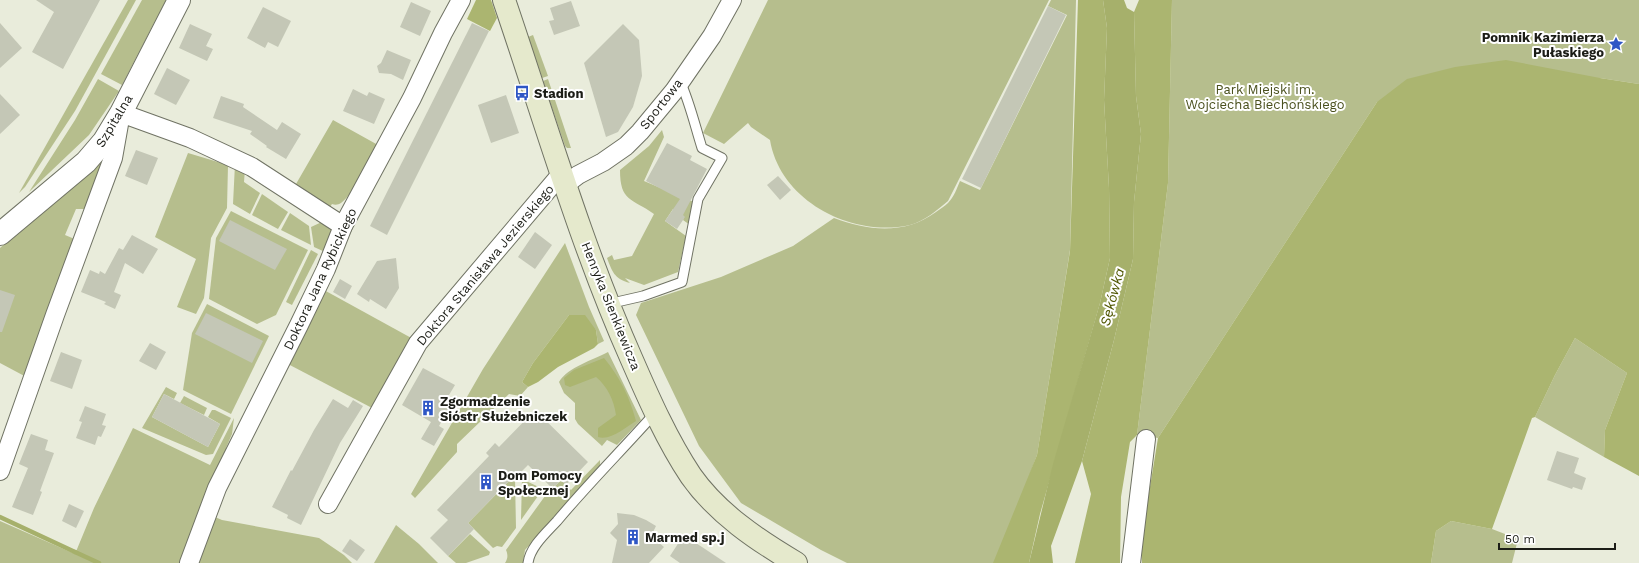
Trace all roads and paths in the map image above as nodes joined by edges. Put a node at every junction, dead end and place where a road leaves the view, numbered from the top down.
1 (179, 0) edge
2 (460, 0) edge
3 (504, 0) edge
4 (732, 0) edge
5 (680, 81) junction
6 (121, 113) junction
7 (564, 179) junction
8 (343, 226) junction
9 (0, 234) edge
10 (608, 304) junction
11 (655, 412) junction
12 (1146, 439) dead end
13 (0, 471) edge
14 (328, 504) dead end
15 (188, 563) edge
16 (528, 563) edge
17 (796, 563) edge
18 (1131, 563) edge

1 - 6 street, Szpitalna
2 - 8 street, Doktora Jana Rybickiego
3 - 7 main road, Henryka Sienkiewicza
4 - 5 street, Sportowa
5 - 7 street, Sportowa
5 - 10 lane
6 - 8 street
6 - 9 street, Szpitalna
6 - 13 street
7 - 10 main road, Henryka Sienkiewicza
7 - 14 street, Doktora Stanisława Jezierskiego
8 - 15 street, Doktora Jana Rybickiego
10 - 11 main road, Henryka Sienkiewicza
11 - 16 lane
11 - 17 main road, Henryka Sienkiewicza
12 - 18 street

